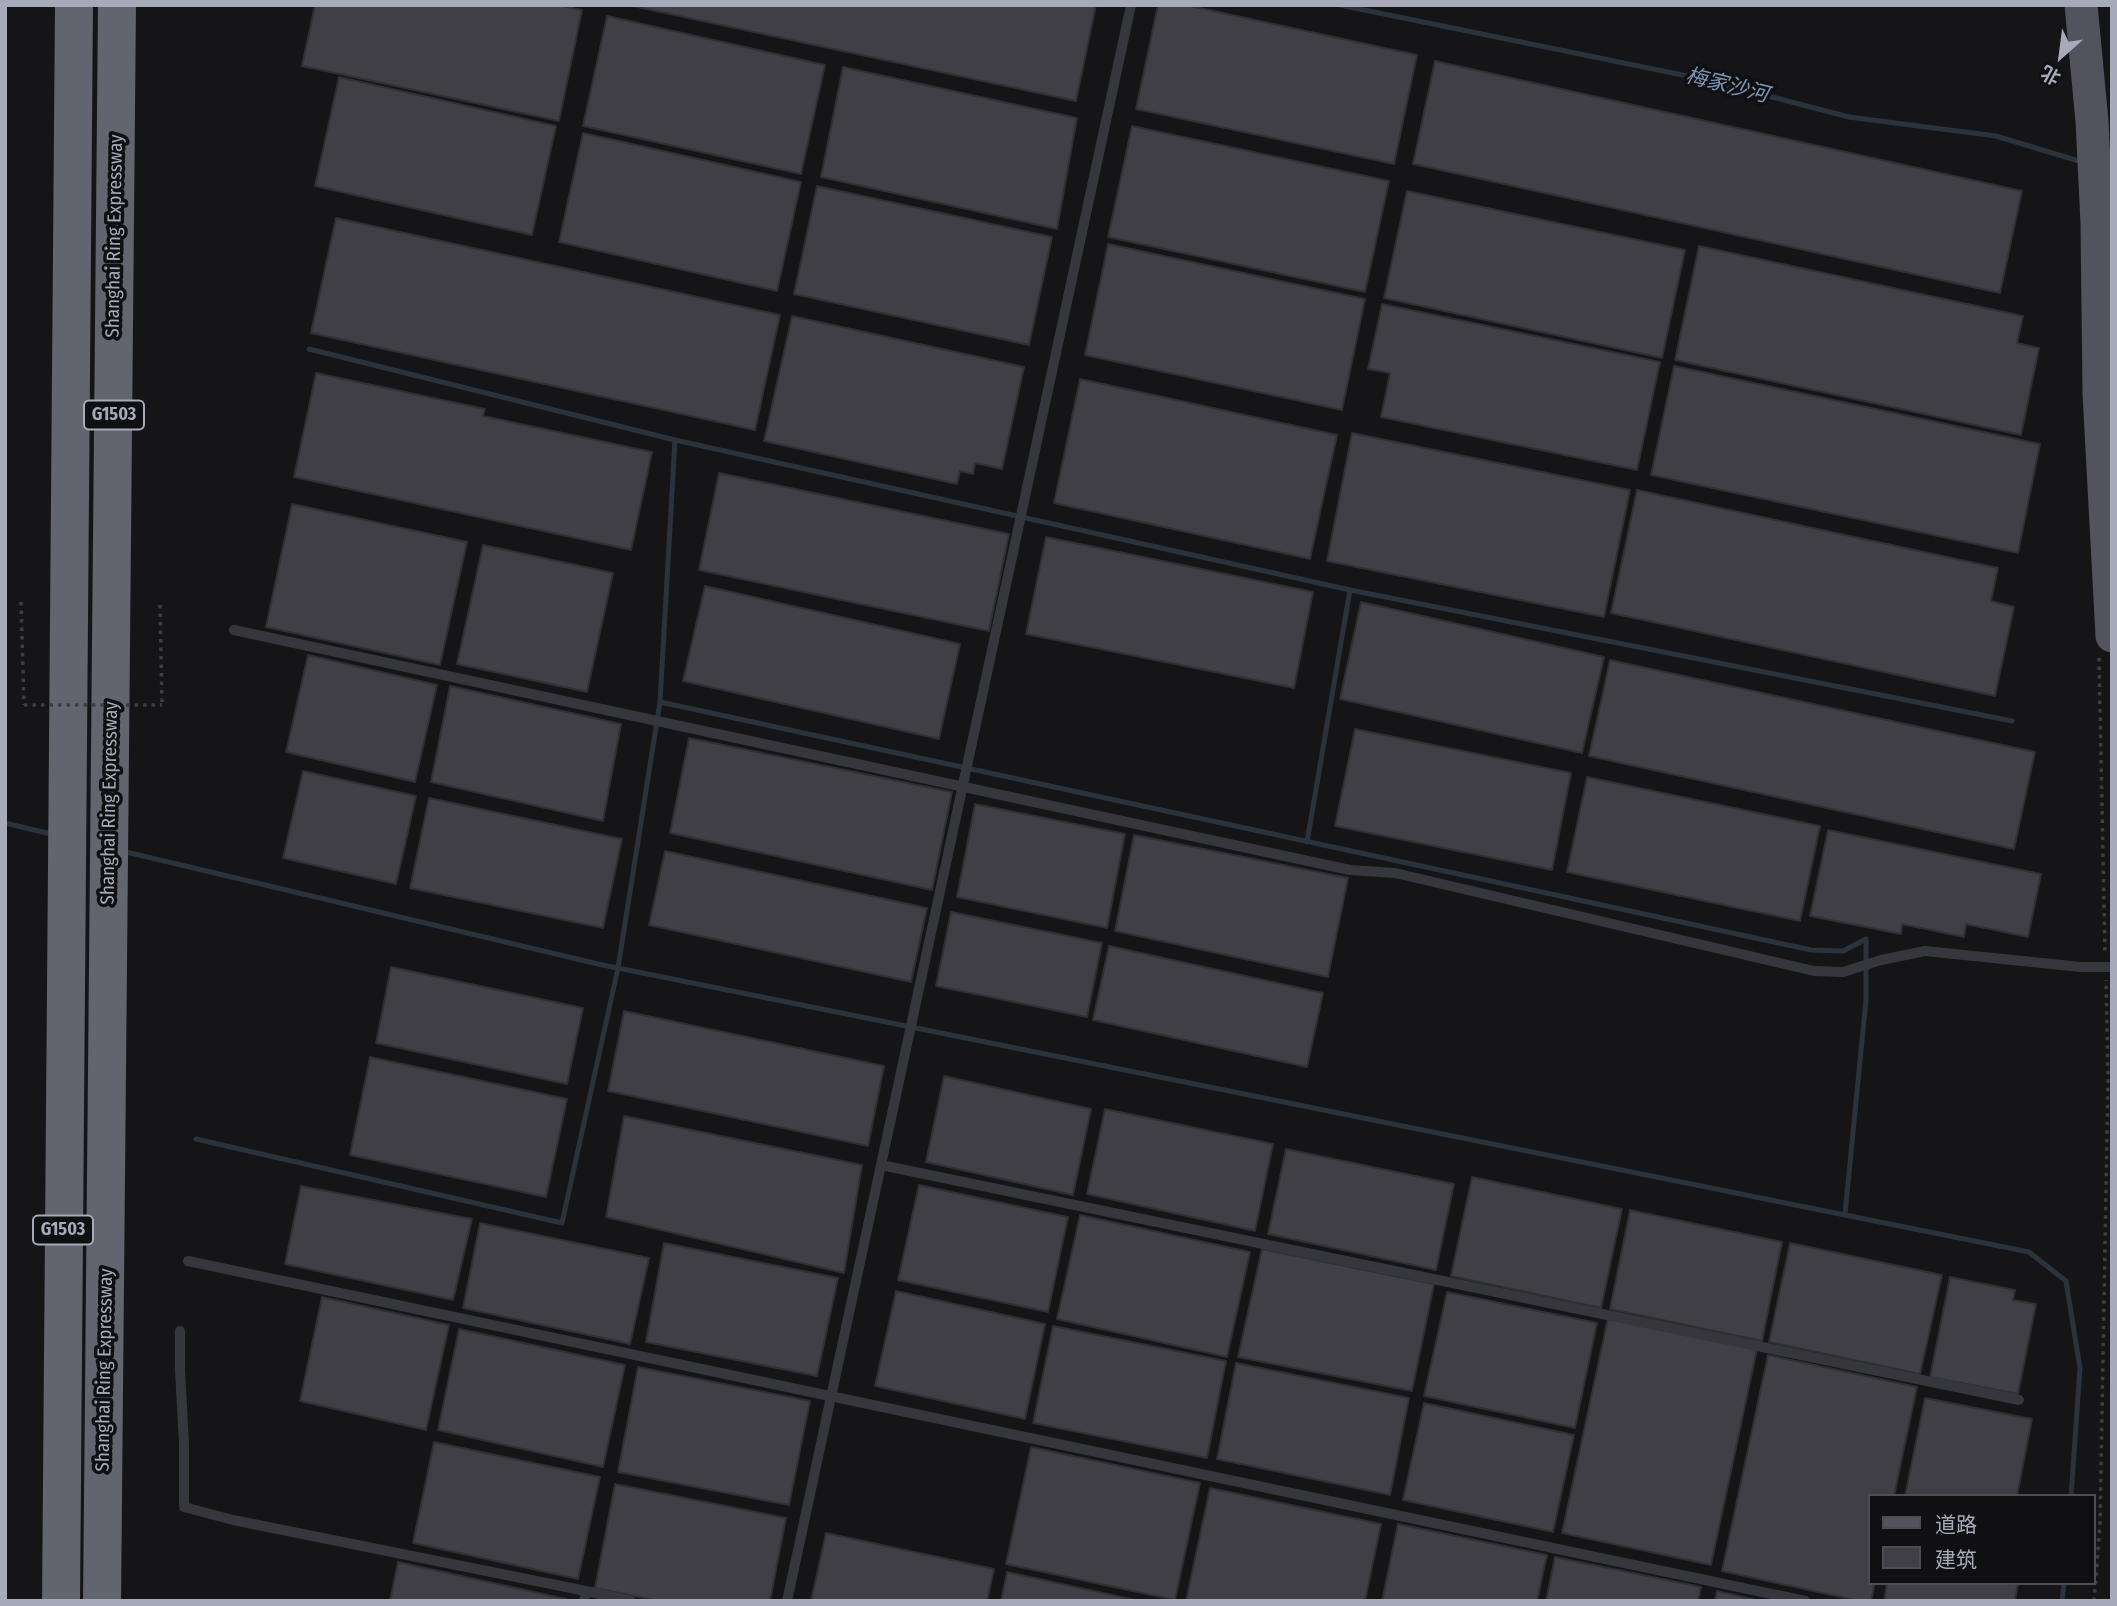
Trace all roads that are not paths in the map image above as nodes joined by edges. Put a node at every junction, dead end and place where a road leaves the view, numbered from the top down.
1 (74, 5) edge
2 (117, 5) edge
3 (1131, 5) edge
4 (2081, 5) edge
5 (234, 630) dead end
6 (2105, 646) edge
7 (962, 787) junction
8 (2109, 967) edge
9 (881, 1165) junction
10 (188, 1261) dead end
11 (180, 1331) dead end
12 (831, 1395) junction
13 (2019, 1400) dead end
14 (585, 1596) edge
15 (61, 1601) edge
16 (102, 1601) edge
17 (631, 1601) edge
18 (787, 1601) edge
19 (1805, 1601) edge

1 - 15 highway, G1503
2 - 16 highway, Shanghai Ring Expressway / G1503
3 - 7 lane
4 - 6 main road
5 - 7 lane
7 - 8 lane
7 - 9 lane
9 - 12 lane
9 - 13 lane
10 - 12 lane
11 - 14 lane
12 - 18 lane
12 - 19 lane
14 - 17 lane

